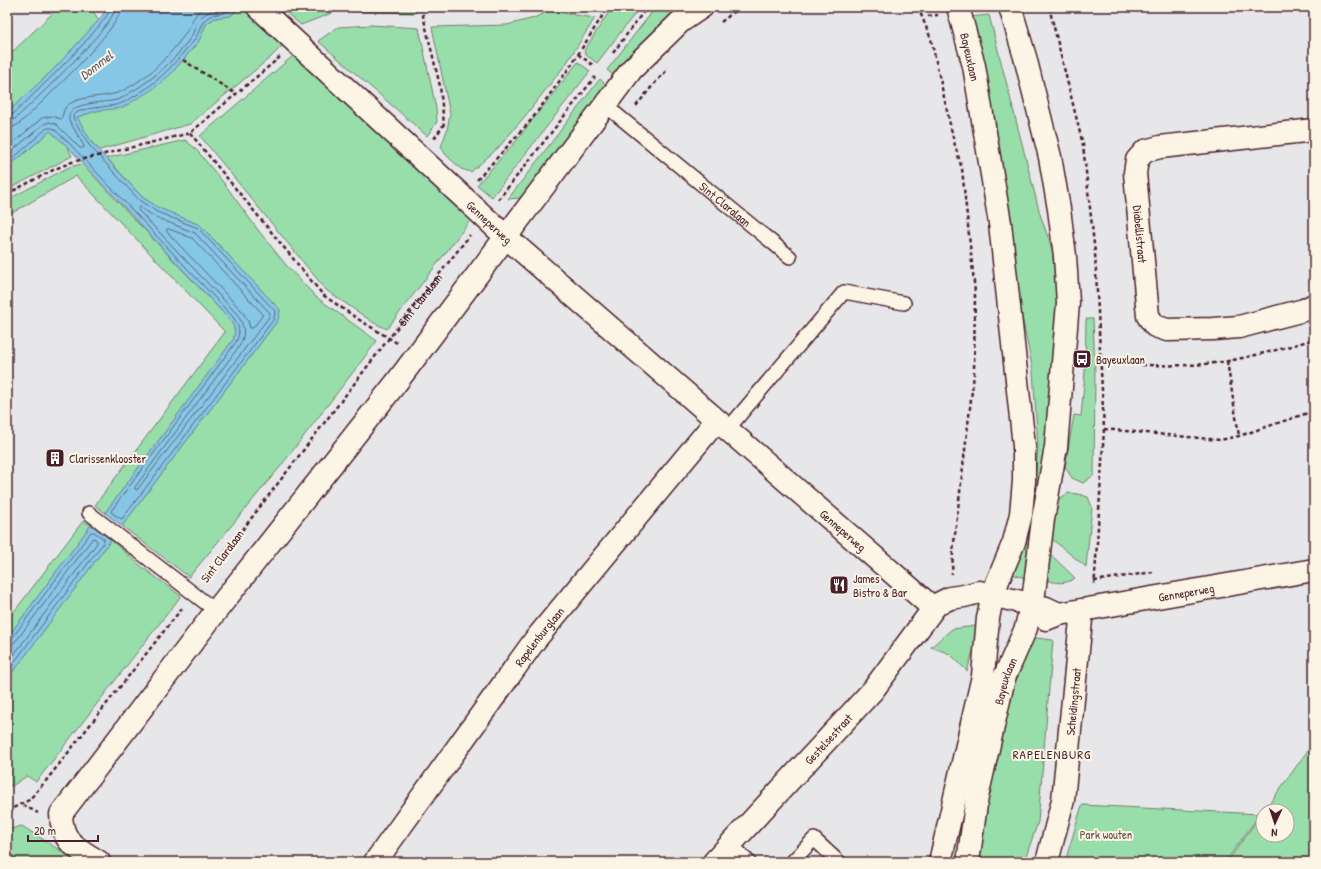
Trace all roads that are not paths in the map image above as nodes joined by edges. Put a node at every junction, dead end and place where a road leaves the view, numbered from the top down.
1 (258, 7) edge
2 (702, 7) edge
3 (958, 7) edge
4 (1010, 7) edge
5 (605, 105) junction
6 (1314, 130) edge
7 (506, 237) junction
8 (790, 257) dead end
9 (904, 303) dead end
10 (1314, 305) edge
11 (722, 425) junction
12 (89, 513) dead end
13 (1314, 570) edge
14 (949, 601) junction
15 (992, 602) junction
16 (1082, 610) junction
17 (216, 611) junction
18 (1030, 611) junction
19 (730, 845) junction
20 (99, 862) edge
21 (375, 862) edge
22 (714, 862) edge
23 (749, 862) edge
24 (792, 862) edge
25 (839, 862) edge
26 (940, 862) edge
27 (968, 862) edge
28 (1046, 862) edge

1 - 7 street, Genneperweg
2 - 5 street
3 - 15 street, Bayeuxlaan
4 - 18 street, Bayeuxlaan
5 - 7 street
5 - 8 lane, Sint Claralaan
6 - 10 street, Diabellistraat
7 - 11 street, Genneperweg
7 - 17 street
9 - 11 lane
11 - 14 street, Genneperweg
11 - 21 street, Rapelenburglaan
12 - 17 lane, Sint Claralaan
13 - 16 street, Genneperweg
14 - 15 street, Genneperweg
14 - 19 street, Gestelsestraat
15 - 18 street, Genneperweg
15 - 26 street, Bayeuxlaan
16 - 18 street, Genneperweg
16 - 28 street, Scheidingstraat
17 - 20 street
18 - 27 street, Bayeuxlaan
19 - 22 street, Gestelsestraat
19 - 23 lane
24 - 25 lane

